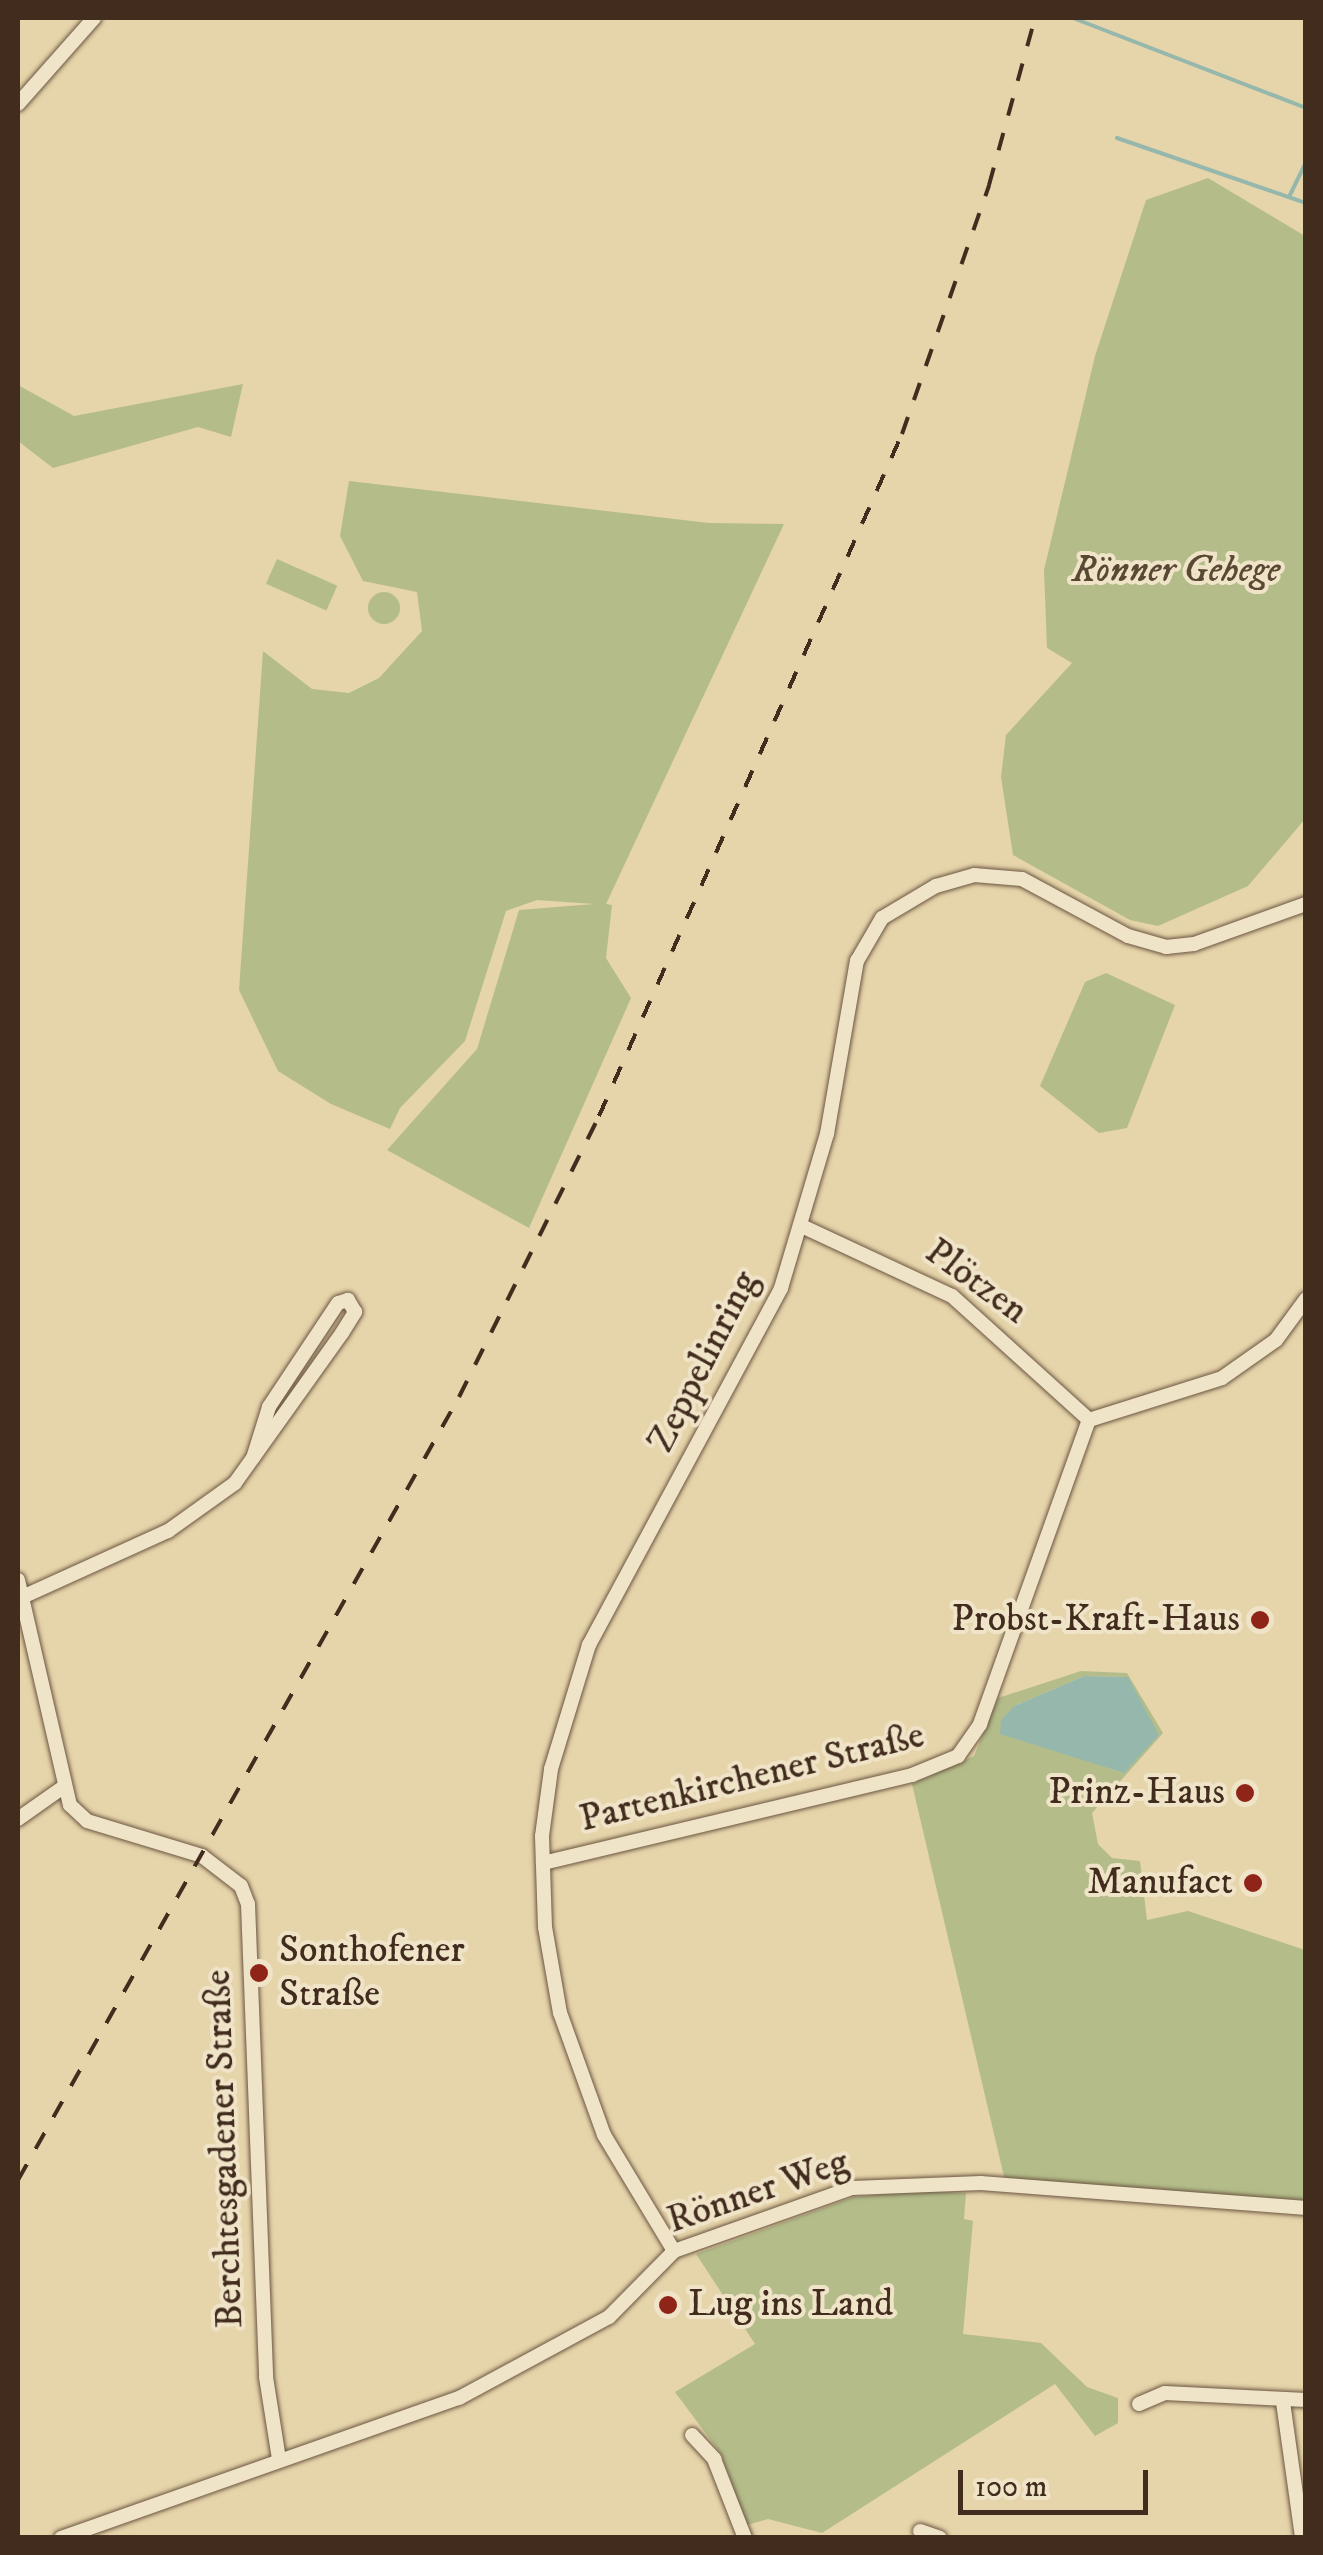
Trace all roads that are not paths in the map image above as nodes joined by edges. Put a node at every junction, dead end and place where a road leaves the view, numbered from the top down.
1 (94, 18) edge
2 (18, 104) edge
3 (1306, 904) edge
4 (804, 1228) junction
5 (1306, 1299) edge
6 (1090, 1420) junction
7 (253, 1458) junction
8 (18, 1580) edge
9 (21, 1599) edge
10 (62, 1788) junction
11 (18, 1819) edge
12 (543, 1863) junction
13 (1306, 2208) edge
14 (674, 2251) junction
15 (1306, 2400) edge
16 (1283, 2402) junction
17 (1139, 2404) dead end
18 (692, 2435) dead end
19 (279, 2459) junction
20 (920, 2530) dead end
21 (61, 2538) edge
22 (745, 2538) edge
23 (940, 2538) edge
24 (1302, 2538) edge

1 - 2 street
3 - 4 street, Zeppelinring
4 - 6 street, Plötzen
4 - 12 street, Zeppelinring
5 - 6 street
6 - 12 street, Partenkirchener Straße
7 - 7 street
7 - 9 street
8 - 9 street
9 - 10 street
10 - 11 street
10 - 19 street, Berchtesgadener Straße
12 - 14 street, Zeppelinring
13 - 14 street, Rönner Weg
14 - 19 street, Rönner Weg
15 - 16 street
16 - 17 street
16 - 24 street
18 - 22 street
19 - 21 street, Rönner Weg
20 - 23 street

